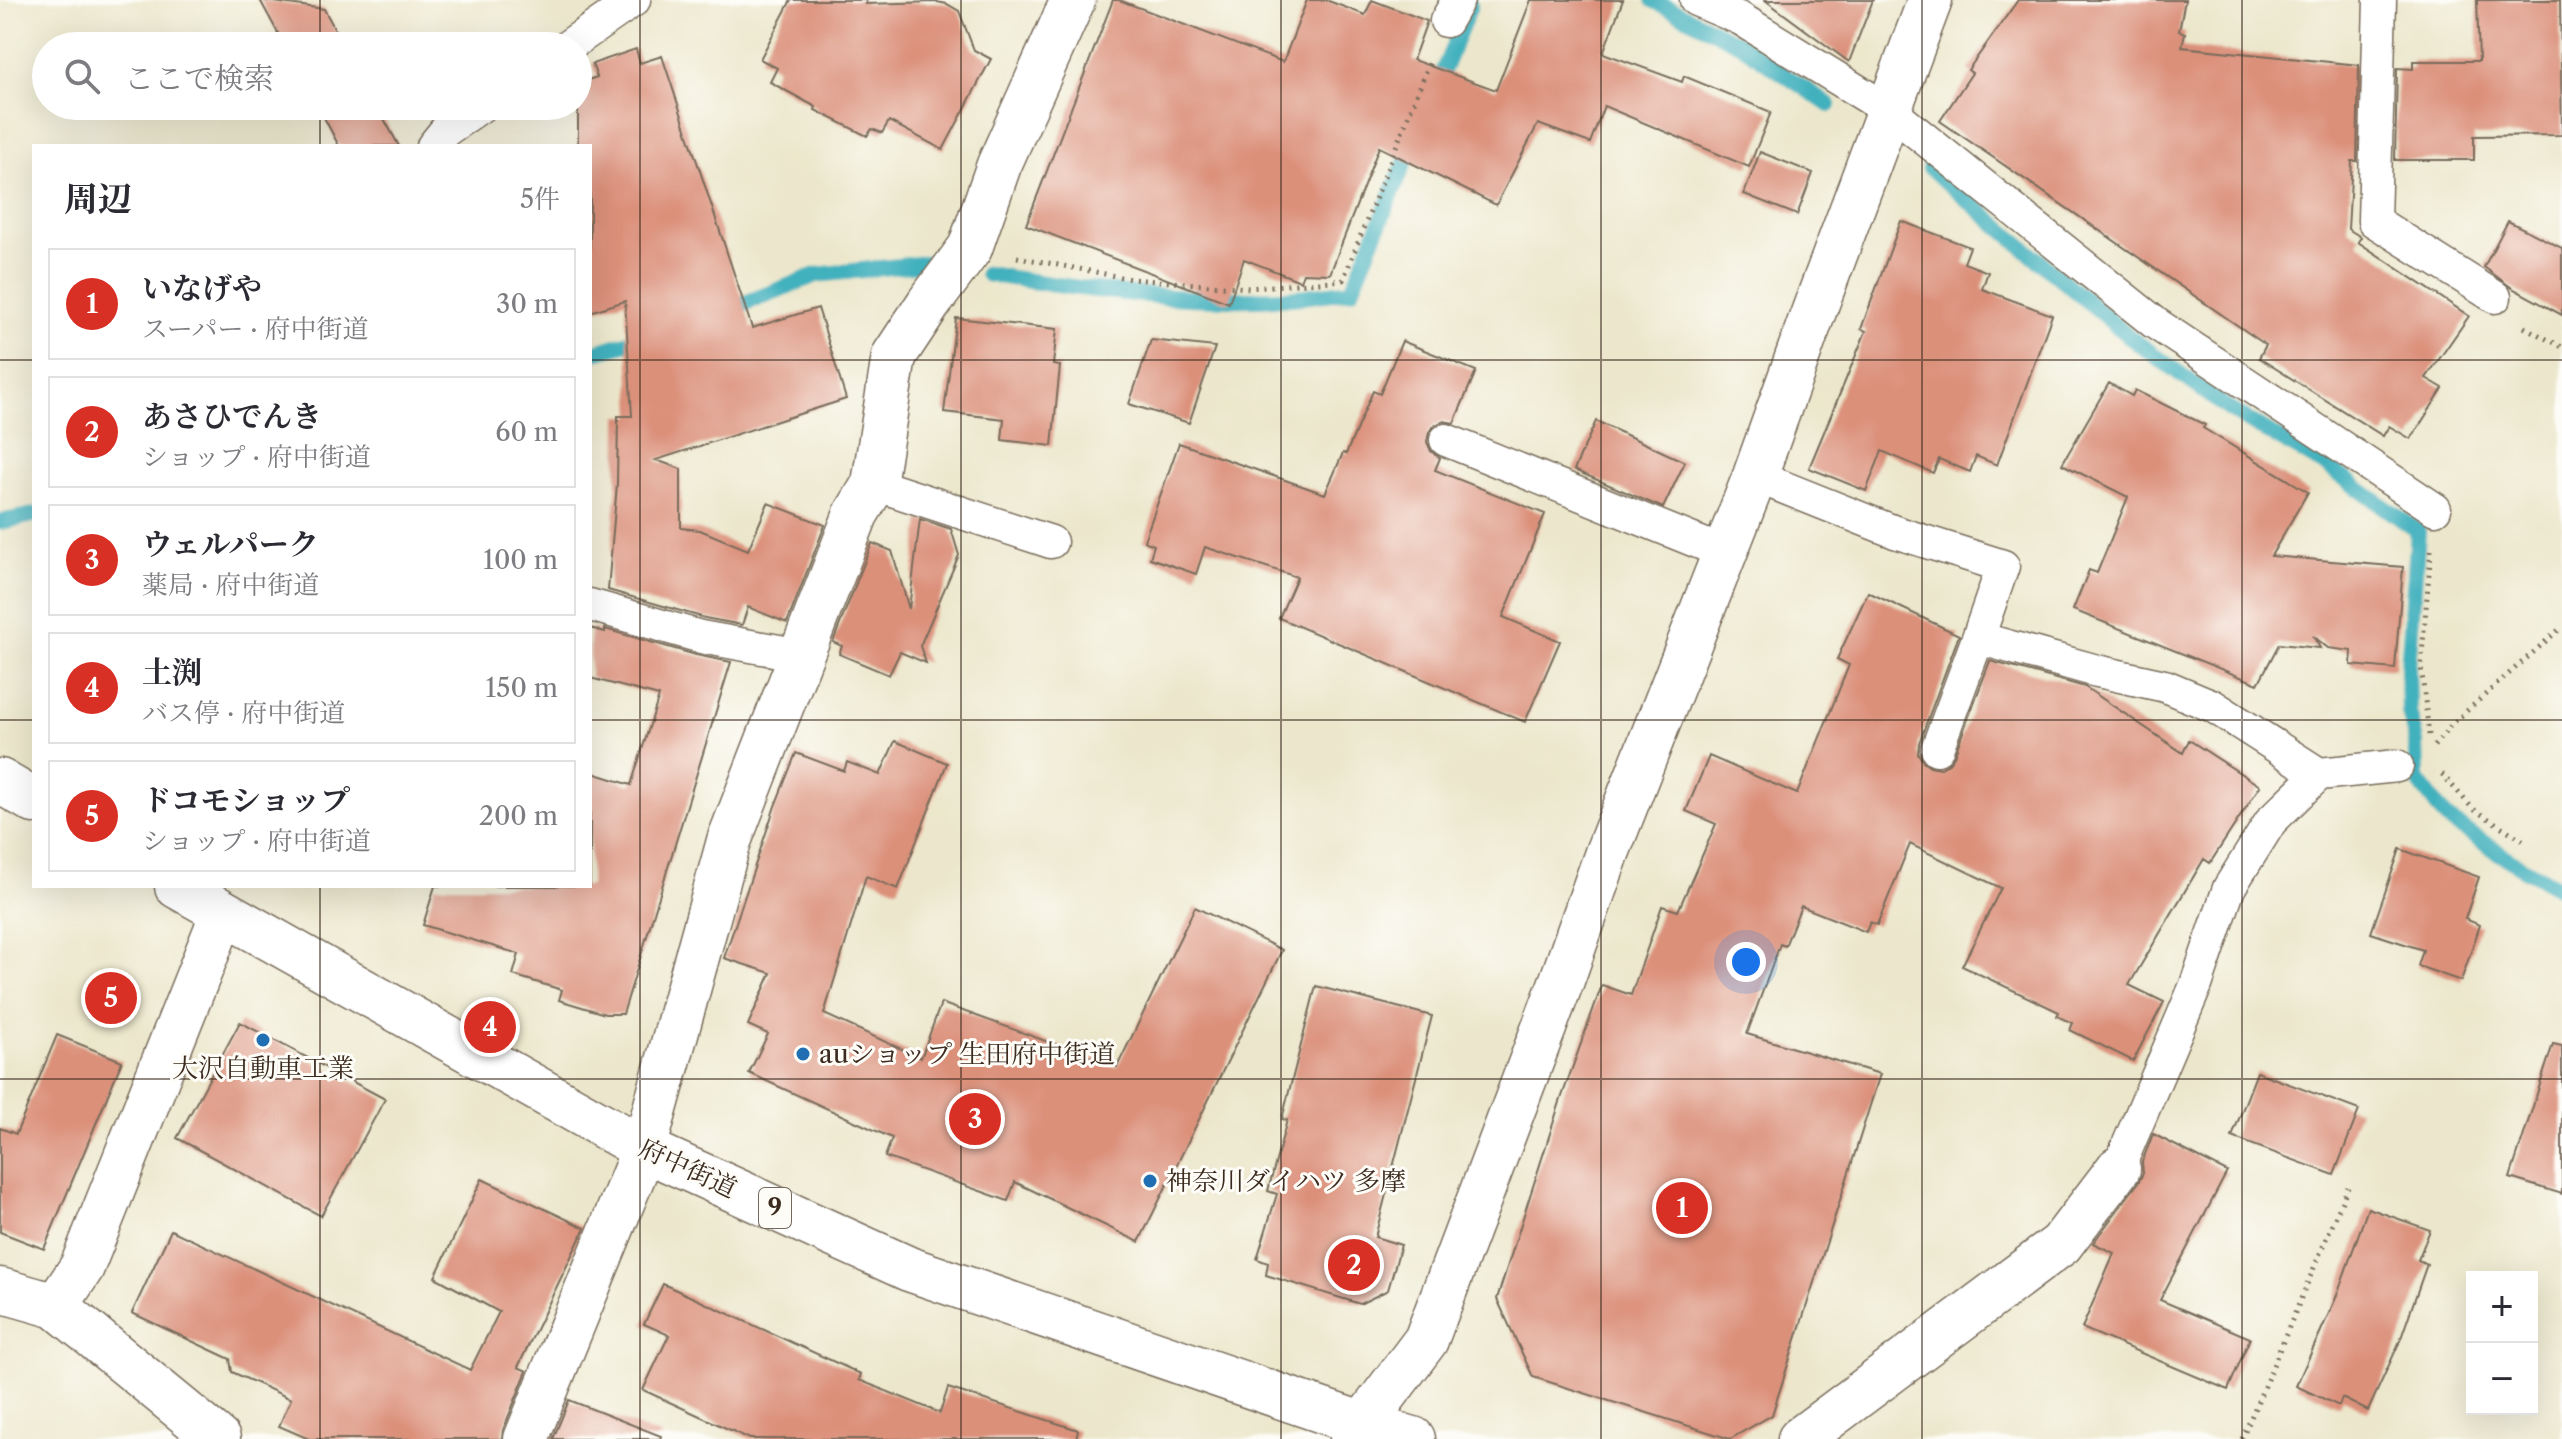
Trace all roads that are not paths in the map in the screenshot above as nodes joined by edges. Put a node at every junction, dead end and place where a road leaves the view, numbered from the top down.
1 (634, 0) edge
2 (1073, 0) edge
3 (1696, 0) edge
4 (1930, 0) edge
5 (2380, 0) edge
6 (588, 32) edge
7 (1890, 111) junction
8 (461, 120) edge
9 (435, 144) edge
10 (2495, 297) dead end
11 (1446, 440) dead end
12 (1755, 476) junction
13 (874, 484) junction
14 (2435, 509) road end
15 (1051, 542) dead end
16 (1725, 553) junction
17 (592, 606) edge
18 (1978, 638) junction
19 (801, 655) junction
20 (1937, 749) dead end
21 (2397, 766) dead end
22 (2319, 774) junction
23 (0, 781) edge
24 (32, 800) edge
25 (180, 888) edge
26 (223, 913) junction
27 (644, 1149) junction
28 (2118, 1169) joint
29 (0, 1290) edge
30 (56, 1306) junction
31 (1356, 1432) edge
32 (218, 1439) edge
33 (526, 1439) edge
34 (1413, 1439) edge
35 (1800, 1439) edge

1 - 6 lane
2 - 13 street
3 - 7 lane
4 - 7 street
5 - 10 lane
7 - 12 street
7 - 14 lane
8 - 9 lane
11 - 16 lane
12 - 16 street
12 - 18 lane
13 - 15 lane
13 - 19 street
16 - 31 street
17 - 19 lane
18 - 20 lane
18 - 22 lane
19 - 27 street
21 - 22 lane
22 - 28 lane
23 - 24 street
25 - 26 street, 府中街道 / 9
26 - 27 street, 府中街道 / 9
26 - 30 street
27 - 31 street, 府中街道 / 9
27 - 33 street
28 - 35 street
29 - 30 street
30 - 32 street
31 - 34 street, 府中街道 / 9

